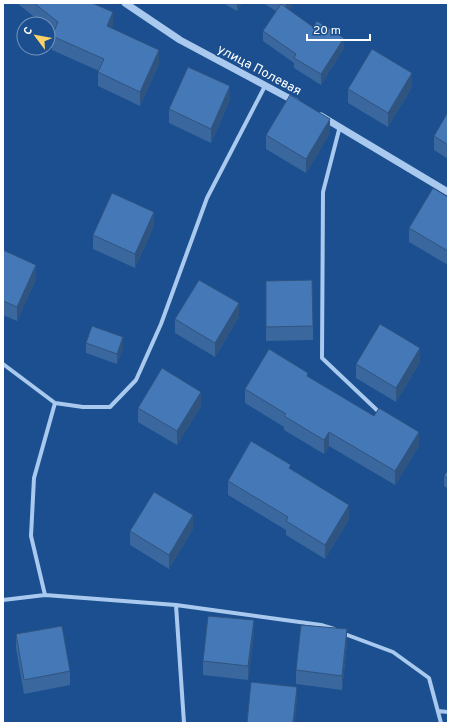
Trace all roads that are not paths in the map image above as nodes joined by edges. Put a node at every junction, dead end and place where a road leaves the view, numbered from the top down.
1 (124, 3) edge
2 (265, 86) junction
3 (340, 126) junction
4 (448, 192) edge
5 (3, 364) edge
6 (55, 403) junction
7 (381, 413) edge
8 (45, 596) junction
9 (3, 600) edge
10 (176, 605) junction
11 (438, 711) junction
12 (448, 712) edge
13 (184, 723) edge
14 (441, 723) edge

1 - 2 street, улица Полевая
2 - 3 street, улица Полевая
2 - 6 street
3 - 4 street, улица Полевая
3 - 7 street
5 - 6 street
6 - 8 street
8 - 9 street
8 - 10 street
10 - 11 street
10 - 13 street
11 - 12 street
11 - 14 street

